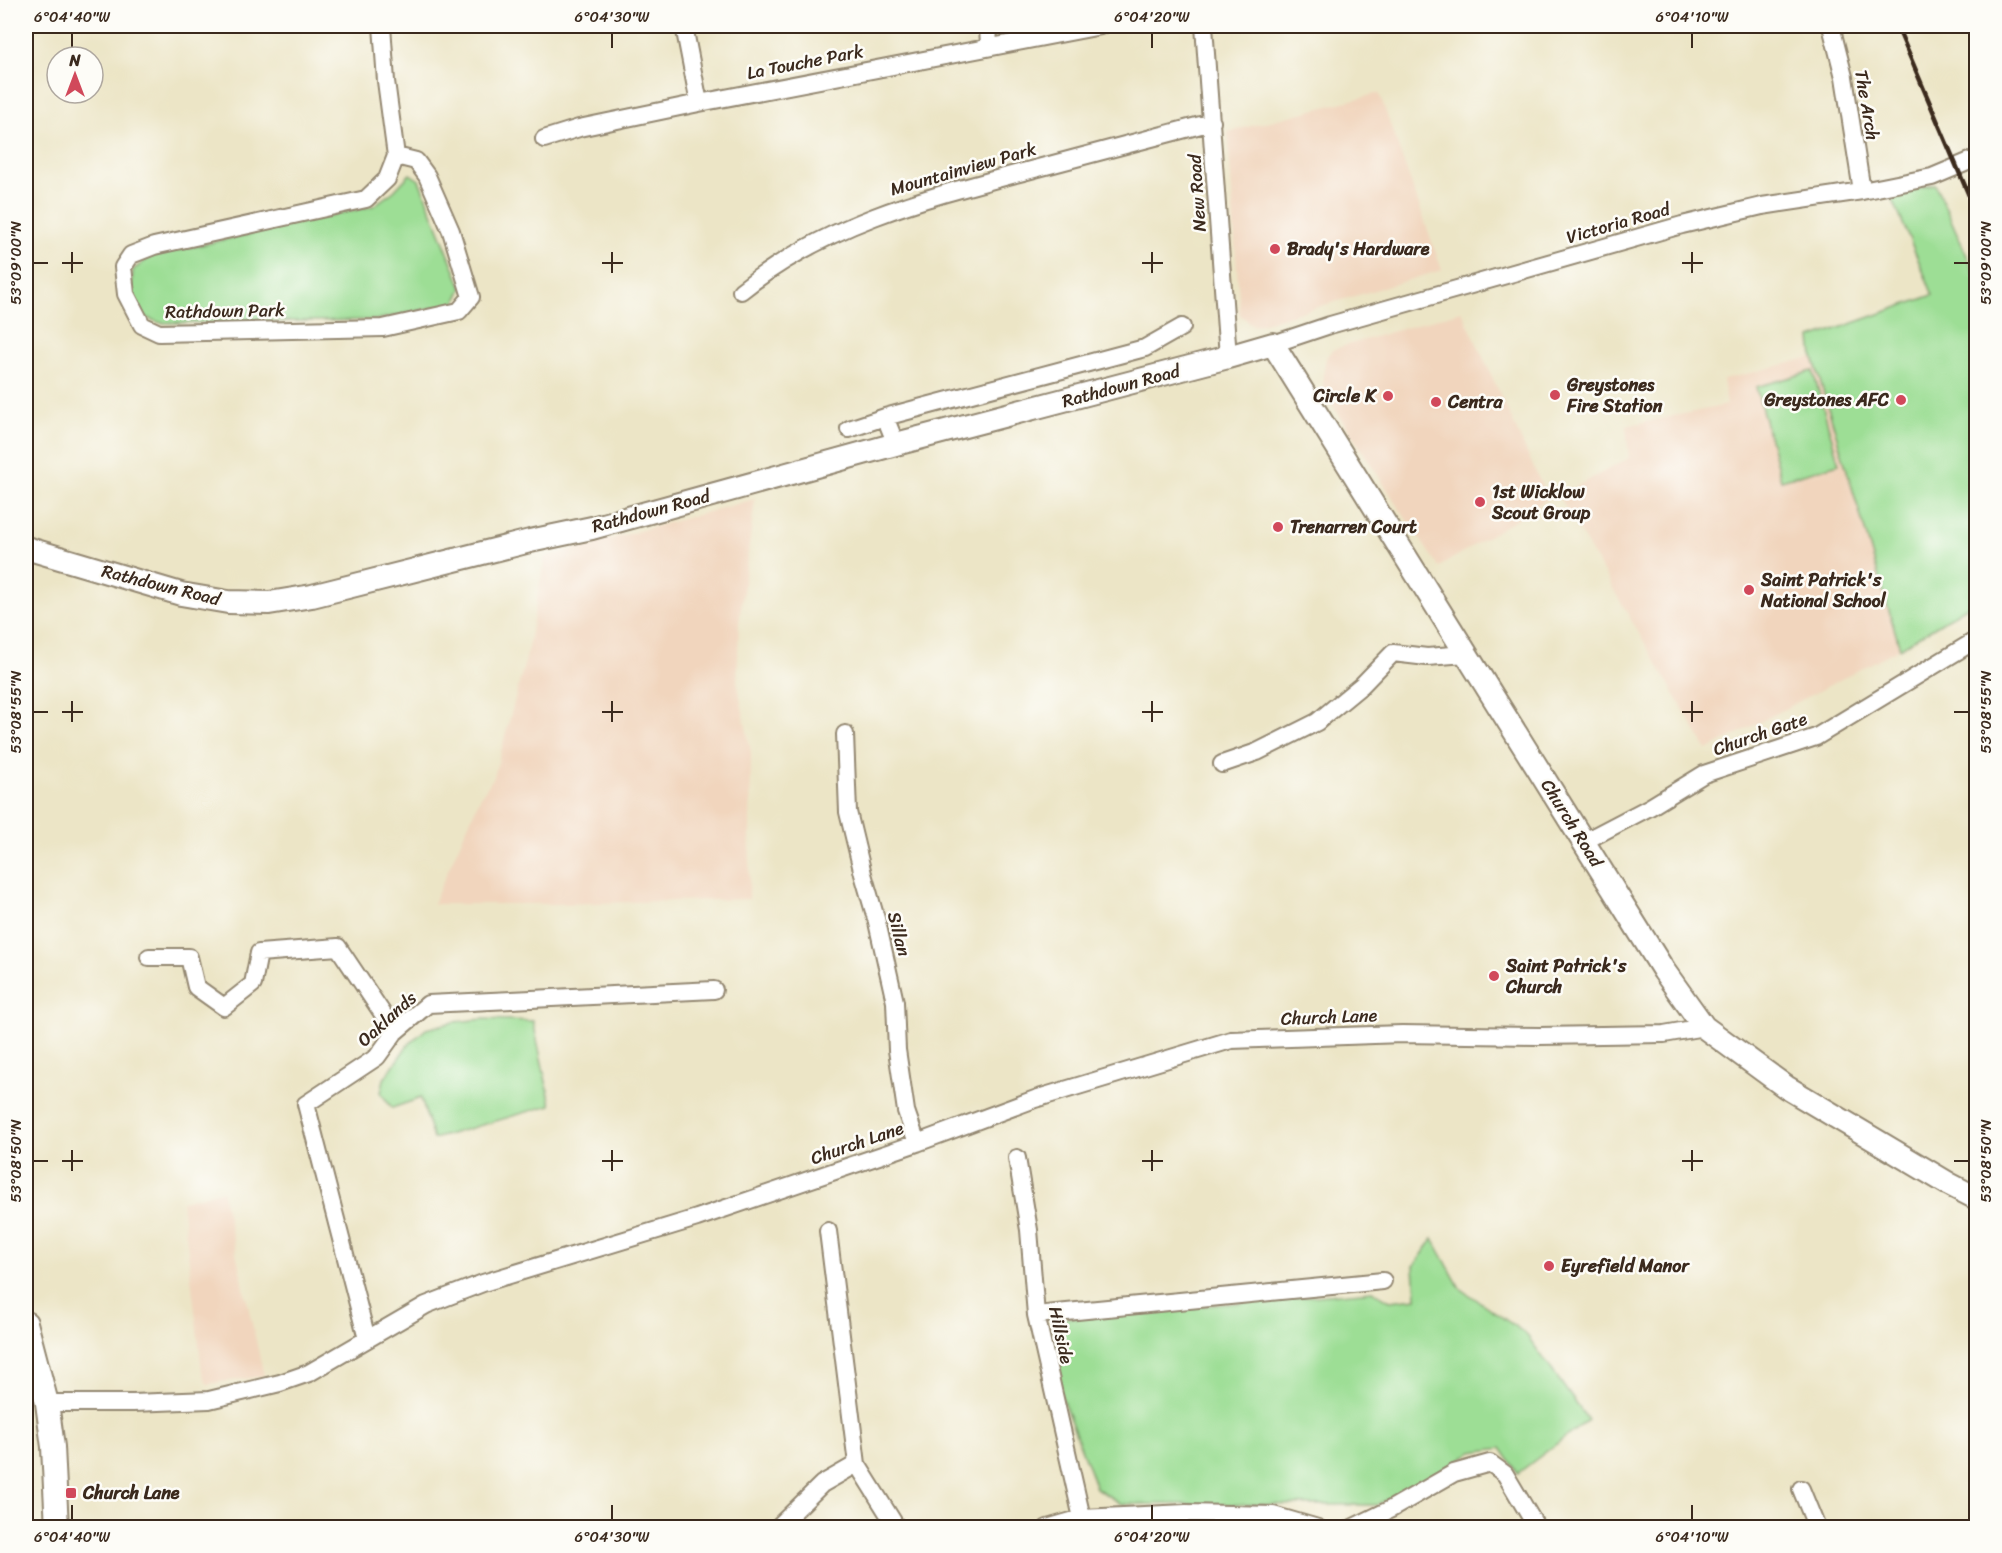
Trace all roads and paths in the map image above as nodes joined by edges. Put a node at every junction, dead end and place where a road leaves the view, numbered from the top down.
1 (382, 26) edge
2 (684, 26) edge
3 (988, 26) edge
4 (1101, 26) edge
5 (1204, 26) edge
6 (1831, 26) edge
7 (989, 46) junction
8 (699, 103) junction
9 (1212, 122) junction
10 (544, 140) dead end
11 (396, 156) junction
12 (1977, 161) edge
13 (1862, 191) junction
14 (741, 291) dead end
15 (1182, 327) dead end
16 (1273, 344) junction
17 (1228, 357) junction
18 (885, 417) junction
19 (849, 429) dead end
20 (896, 444) junction
21 (26, 548) edge
22 (1977, 640) edge
23 (1466, 654) junction
24 (845, 734) dead end
25 (1221, 764) dead end
26 (1583, 842) junction
27 (149, 957) dead end
28 (714, 990) dead end
29 (1704, 1027) junction
30 (395, 1032) junction
31 (917, 1143) junction
32 (1017, 1158) dead end
33 (1977, 1198) edge
34 (828, 1231) dead end
35 (1383, 1281) dead end
36 (1036, 1315) junction
37 (26, 1323) edge
38 (367, 1339) junction
39 (46, 1403) junction
40 (857, 1464) junction
41 (1801, 1489) dead end
42 (1082, 1518) junction
43 (57, 1527) edge
44 (777, 1527) edge
45 (897, 1527) edge
46 (1047, 1527) edge
47 (1318, 1527) edge
48 (1352, 1527) edge
49 (1537, 1527) edge
50 (1817, 1527) edge

1 - 11 street
2 - 8 street
3 - 7 street
4 - 7 street, La Touche Park
5 - 9 street, New Road
6 - 13 street, The Arch
7 - 8 street, La Touche Park
8 - 10 street, La Touche Park
9 - 14 street, Mountainview Park
9 - 17 street, New Road
11 - 11 street, Rathdown Park
12 - 13 street, Victoria Road
13 - 16 street, Victoria Road
15 - 18 street
16 - 17 main road, Rathdown Road
16 - 23 main road, Church Road
17 - 20 main road, Rathdown Road
18 - 19 street
18 - 20 street
20 - 21 main road, Rathdown Road
22 - 26 street, Church Gate
23 - 25 street
23 - 26 main road, Church Road
24 - 31 street, Sillan
26 - 29 main road, Church Road
27 - 30 street
28 - 30 street, Oaklands
29 - 31 street, Church Lane
29 - 33 main road, Church Road
30 - 38 street, Oaklands
31 - 38 street, Church Lane
32 - 36 street, Hillside
34 - 40 street
35 - 36 street
36 - 42 street, Hillside
37 - 39 main road
38 - 39 street, Church Lane
39 - 43 main road
40 - 44 street
40 - 45 street
41 - 50 street
42 - 46 street
42 - 47 street
48 - 49 street

